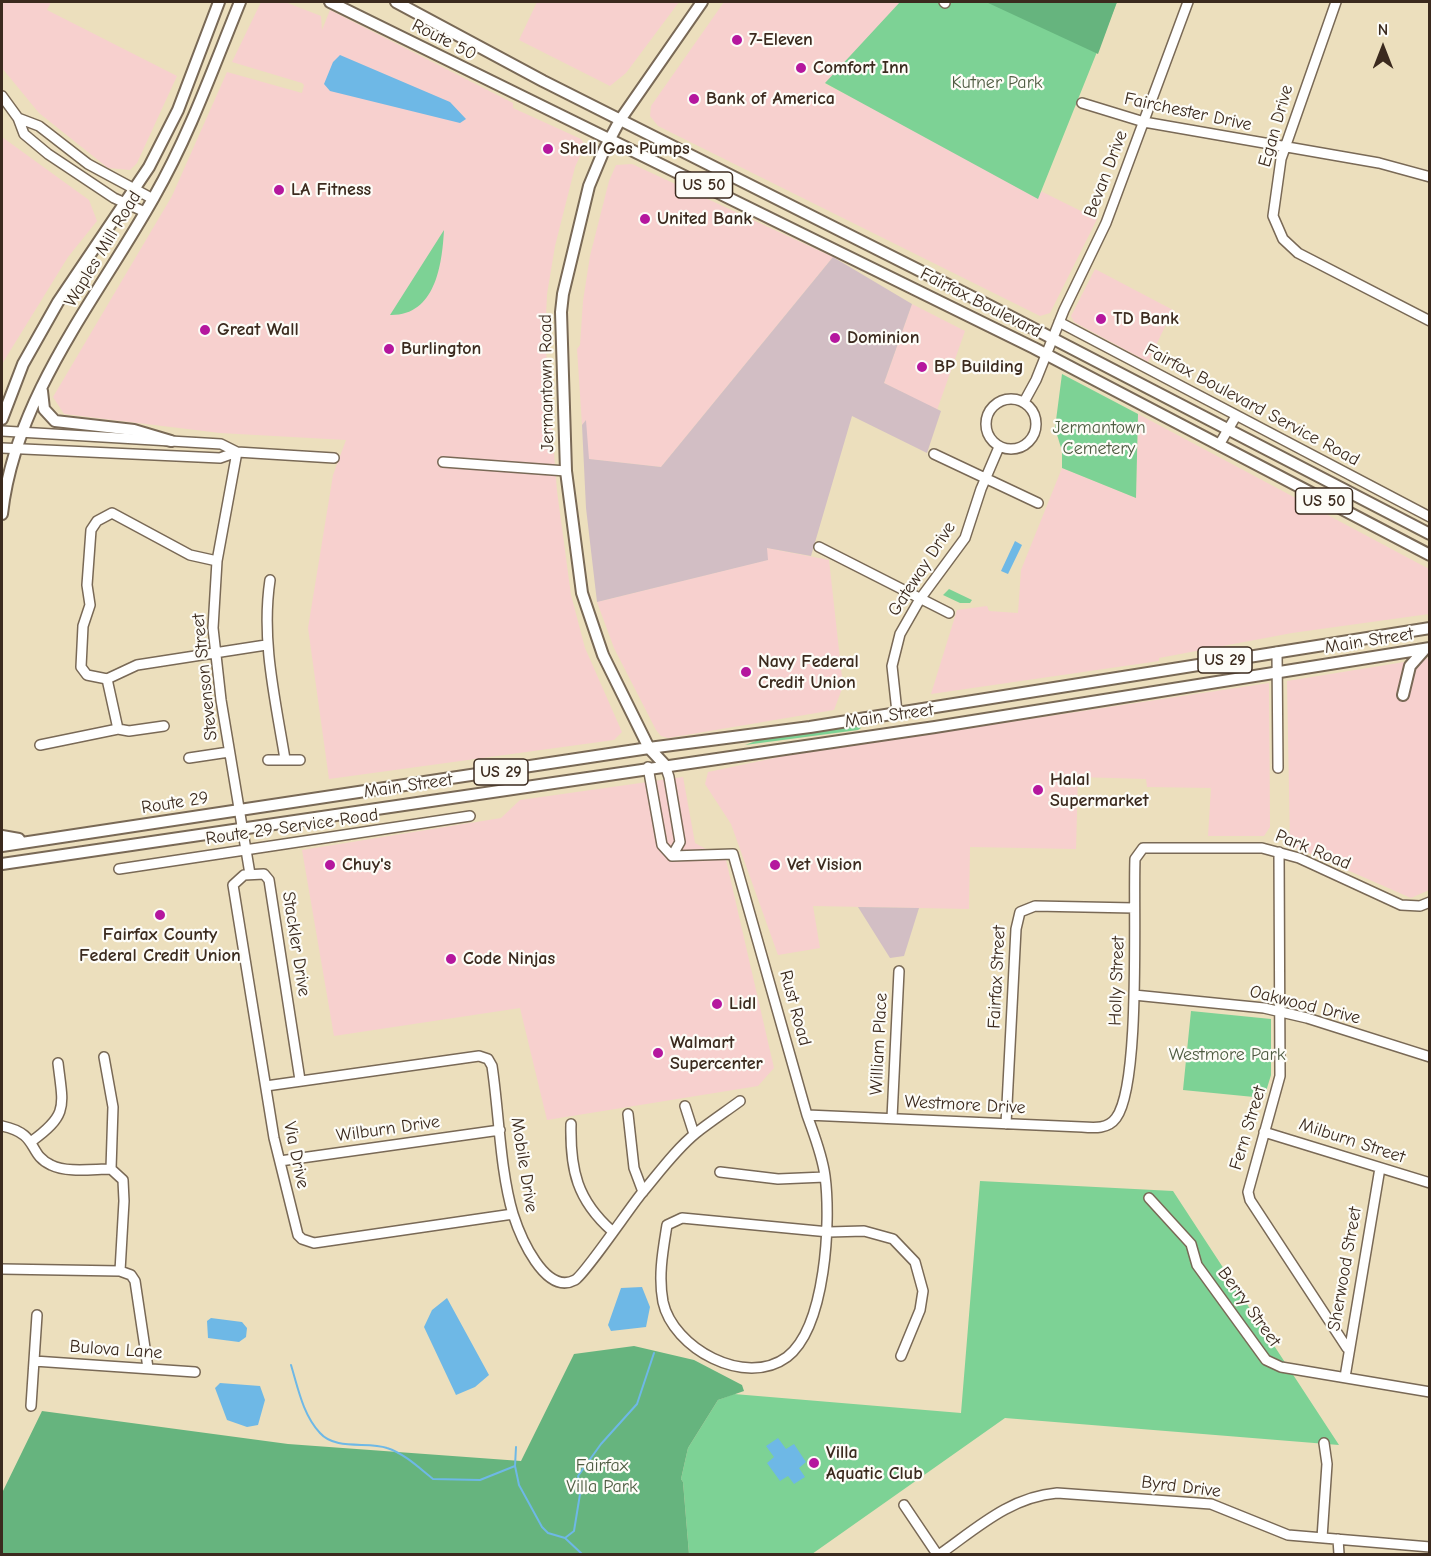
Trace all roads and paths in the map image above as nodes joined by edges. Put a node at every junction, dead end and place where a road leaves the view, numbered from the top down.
1 (219, 2) edge
2 (240, 2) edge
3 (330, 2) edge
4 (396, 2) edge
5 (702, 2) edge
6 (1188, 2) edge
7 (1336, 2) edge
8 (520, 68) joint
9 (511, 92) joint
10 (2, 96) edge
11 (1082, 103) dead end
12 (18, 118) junction
13 (620, 120) junction
14 (1144, 123) junction
15 (609, 140) junction
16 (1284, 148) junction
17 (1430, 177) edge
18 (735, 179) junction
19 (135, 191) junction
20 (723, 194) junction
21 (153, 199) junction
22 (127, 203) junction
23 (145, 212) junction
24 (856, 239) junction
25 (844, 254) junction
26 (1430, 321) edge
27 (1059, 322) junction
28 (1052, 337) junction
29 (1045, 353) junction
30 (1144, 367) junction
31 (1136, 383) junction
32 (42, 390) junction
33 (1024, 402) junction
34 (1236, 416) junction
35 (2, 419) edge
36 (1229, 429) junction
37 (2, 430) edge
38 (21, 432) junction
39 (171, 441) junction
40 (1219, 445) junction
41 (999, 447) junction
42 (2, 448) edge
43 (16, 448) junction
44 (237, 452) junction
45 (934, 454) dead end
46 (334, 458) dead end
47 (442, 462) dead end
48 (566, 471) junction
49 (985, 478) junction
50 (1038, 503) dead end
51 (2, 514) edge
52 (1428, 517) edge
53 (1425, 532) edge
54 (819, 547) dead end
55 (1430, 555) edge
56 (217, 561) junction
57 (270, 580) dead end
58 (920, 599) junction
59 (949, 613) dead end
60 (1430, 628) edge
61 (266, 645) junction
62 (1427, 648) edge
63 (1276, 652) junction
64 (215, 654) junction
65 (1278, 672) junction
66 (106, 679) junction
67 (1403, 695) dead end
68 (897, 712) junction
69 (164, 726) dead end
70 (118, 729) junction
71 (40, 745) dead end
72 (649, 748) junction
73 (229, 752) junction
74 (189, 758) dead end
75 (285, 759) junction
76 (268, 760) dead end
77 (300, 760) dead end
78 (665, 765) junction
79 (648, 767) junction
80 (1278, 768) dead end
81 (353, 794) joint
82 (238, 811) junction
83 (352, 811) joint
84 (470, 816) dead end
85 (242, 828) junction
86 (2, 836) edge
87 (58, 838) junction
88 (2, 846) edge
89 (1143, 848) joint
90 (246, 850) junction
91 (1280, 852) junction
92 (672, 856) junction
93 (2, 864) edge
94 (119, 869) dead end
95 (250, 874) junction
96 (1430, 902) edge
97 (1134, 908) junction
98 (899, 971) dead end
99 (1134, 995) junction
100 (1280, 1012) junction
101 (104, 1057) dead end
102 (1430, 1057) edge
103 (58, 1063) dead end
104 (300, 1080) junction
105 (266, 1086) junction
106 (740, 1101) dead end
107 (685, 1106) dead end
108 (628, 1114) dead end
109 (807, 1115) junction
110 (1117, 1117) joint
111 (892, 1118) junction
112 (571, 1124) dead end
113 (1006, 1124) junction
114 (2, 1126) edge
115 (500, 1130) junction
116 (1264, 1132) junction
117 (694, 1134) junction
118 (32, 1141) junction
119 (280, 1161) junction
120 (1380, 1168) junction
121 (111, 1170) junction
122 (720, 1172) dead end
123 (825, 1177) junction
124 (1430, 1183) edge
125 (643, 1192) junction
126 (1149, 1198) dead end
127 (513, 1214) junction
128 (612, 1231) junction
129 (829, 1232) junction
130 (2, 1269) edge
131 (120, 1271) junction
132 (37, 1315) dead end
133 (1347, 1348) junction
134 (901, 1356) dead end
135 (34, 1361) junction
136 (148, 1368) junction
137 (195, 1371) dead end
138 (1345, 1377) junction
139 (1430, 1392) edge
140 (31, 1406) dead end
141 (1324, 1443) dead end
142 (904, 1505) dead end
143 (1322, 1538) junction
144 (1338, 1539) junction
145 (1430, 1547) edge
146 (939, 1554) edge
147 (1340, 1554) edge

1 - 19 main road, Waples Mill Road
2 - 21 main road, Waples Mill Road
3 - 9 main road, Route 50 / US 50
4 - 8 main road, Route 50 / US 50
5 - 13 main road, Jermantown Road
6 - 14 street, Bevan Drive
7 - 16 street, Egan Drive
8 - 13 main road, Fairfax Boulevard / US 50
9 - 15 main road, Fairfax Boulevard / US 50
10 - 12 street
11 - 14 street, Fairchester Drive
12 - 19 street
12 - 22 street
13 - 15 main road, Jermantown Road
13 - 18 main road, Fairfax Boulevard / US 50
14 - 16 street, Fairchester Drive
14 - 27 street, Bevan Drive
15 - 20 main road, Fairfax Boulevard / US 50
15 - 48 main road, Jermantown Road
16 - 17 street, Fairchester Drive
16 - 26 street, Egan Drive
18 - 20 main road
18 - 24 main road, Fairfax Boulevard / US 50
19 - 21 street
19 - 22 main road, Waples Mill Road
20 - 25 main road, Fairfax Boulevard / US 50
21 - 23 main road, Waples Mill Road
22 - 23 street
22 - 35 main road, Waples Mill Road
23 - 32 main road, Waples Mill Road
24 - 25 main road
24 - 28 main road, Fairfax Boulevard / US 50
25 - 29 main road, Fairfax Boulevard / US 50
27 - 28 street, Bevan Drive
27 - 30 street, Fairfax Boulevard Service Road
28 - 29 street, Bevan Drive
28 - 31 main road, Fairfax Boulevard / US 50
29 - 33 street
29 - 40 main road, Fairfax Boulevard / US 50
30 - 31 street
30 - 34 street, Fairfax Boulevard Service Road
31 - 36 main road, Fairfax Boulevard / US 50
32 - 38 main road, Waples Mill Road
32 - 39 main road
33 - 41 street
33 - 41 street
34 - 36 street
34 - 52 street, Fairfax Boulevard Service Road
36 - 40 street
36 - 53 main road, Fairfax Boulevard / US 50
37 - 38 street
38 - 39 street
38 - 43 main road, Waples Mill Road
39 - 44 street
40 - 55 main road, Fairfax Boulevard / US 50
41 - 49 street, Gateway Drive
42 - 43 street
43 - 44 street
43 - 51 main road, Waples Mill Road
44 - 46 street
44 - 56 street, Stevenson Street
45 - 49 street
47 - 48 street
48 - 72 main road, Jermantown Road
49 - 50 street
49 - 58 street, Gateway Drive
52 - 53 street
54 - 58 street
56 - 64 street, Stevenson Street
56 - 66 street
57 - 61 street
58 - 59 street
58 - 68 street, Gateway Drive
60 - 63 main road, Main Street / US 29
61 - 64 street
61 - 75 street
62 - 65 main road, Main Street / US 29
62 - 67 main road
63 - 65 street
63 - 68 main road, Main Street / US 29
64 - 66 street
64 - 73 street, Stevenson Street
65 - 78 main road, Main Street / US 29
65 - 80 street
66 - 70 street
68 - 72 main road, Main Street / US 29
69 - 70 street
70 - 71 street
72 - 78 main road, Jermantown Road
72 - 79 main road, Jermantown Road
72 - 81 main road, Main Street / US 29
73 - 74 street
73 - 82 street, Stevenson Street
75 - 76 street
75 - 77 street
78 - 79 main road, Main Street / US 29
78 - 92 street
79 - 83 main road, Main Street / US 29
79 - 92 street
81 - 82 main road, Route 29 / US 29
82 - 85 street, Stevenson Street
82 - 87 main road, Route 29 / US 29
83 - 85 main road, Route 29 / US 29
84 - 90 street, Route 29 Service Road
85 - 90 street
85 - 93 main road, Route 29 / US 29
86 - 87 main road
87 - 88 main road, Route 29 / US 29
89 - 91 street, Park Road
89 - 97 street, Holly Street
90 - 94 street, Route 29 Service Road
90 - 95 street
91 - 96 street, Park Road
91 - 100 street, Fern Street
92 - 109 street, Rust Road
95 - 104 street, Stackler Drive
95 - 105 street, Via Drive
97 - 99 street, Holly Street
97 - 113 street, Fairfax Street
98 - 111 street, William Place
99 - 100 street, Oakwood Drive
99 - 110 street, Holly Street
100 - 102 street, Oakwood Drive
100 - 116 street, Fern Street
101 - 121 street
103 - 118 street
104 - 105 street, Mobile Drive
104 - 115 street, Mobile Drive
105 - 119 street, Via Drive
106 - 117 street, Mobile Drive
107 - 117 street
108 - 125 street
109 - 111 street, Westmore Drive
109 - 123 street, Rust Road
110 - 113 street, Westmore Drive
111 - 113 street, Westmore Drive
112 - 128 street
114 - 118 street
115 - 119 street, Wilburn Drive
115 - 127 street, Mobile Drive
116 - 120 street, Milburn Street
116 - 133 street, Fern Street
117 - 125 street, Mobile Drive
118 - 121 street
119 - 127 street, Via Drive
120 - 124 street, Milburn Street
120 - 133 street, Sherwood Street
121 - 131 street
122 - 123 street
123 - 129 street, Rust Road
125 - 128 street, Mobile Drive
126 - 138 street, Berry Street
127 - 128 street, Mobile Drive
129 - 129 street
129 - 134 street
130 - 131 street
131 - 136 street
132 - 135 street
133 - 138 street, Sherwood Street
135 - 136 street, Bulova Lane
135 - 140 street
136 - 137 street, Bulova Lane
138 - 139 street, Berry Street
141 - 143 street
142 - 146 street
143 - 144 street, Byrd Drive
143 - 146 street, Byrd Drive
144 - 145 street, Byrd Drive
144 - 147 street

